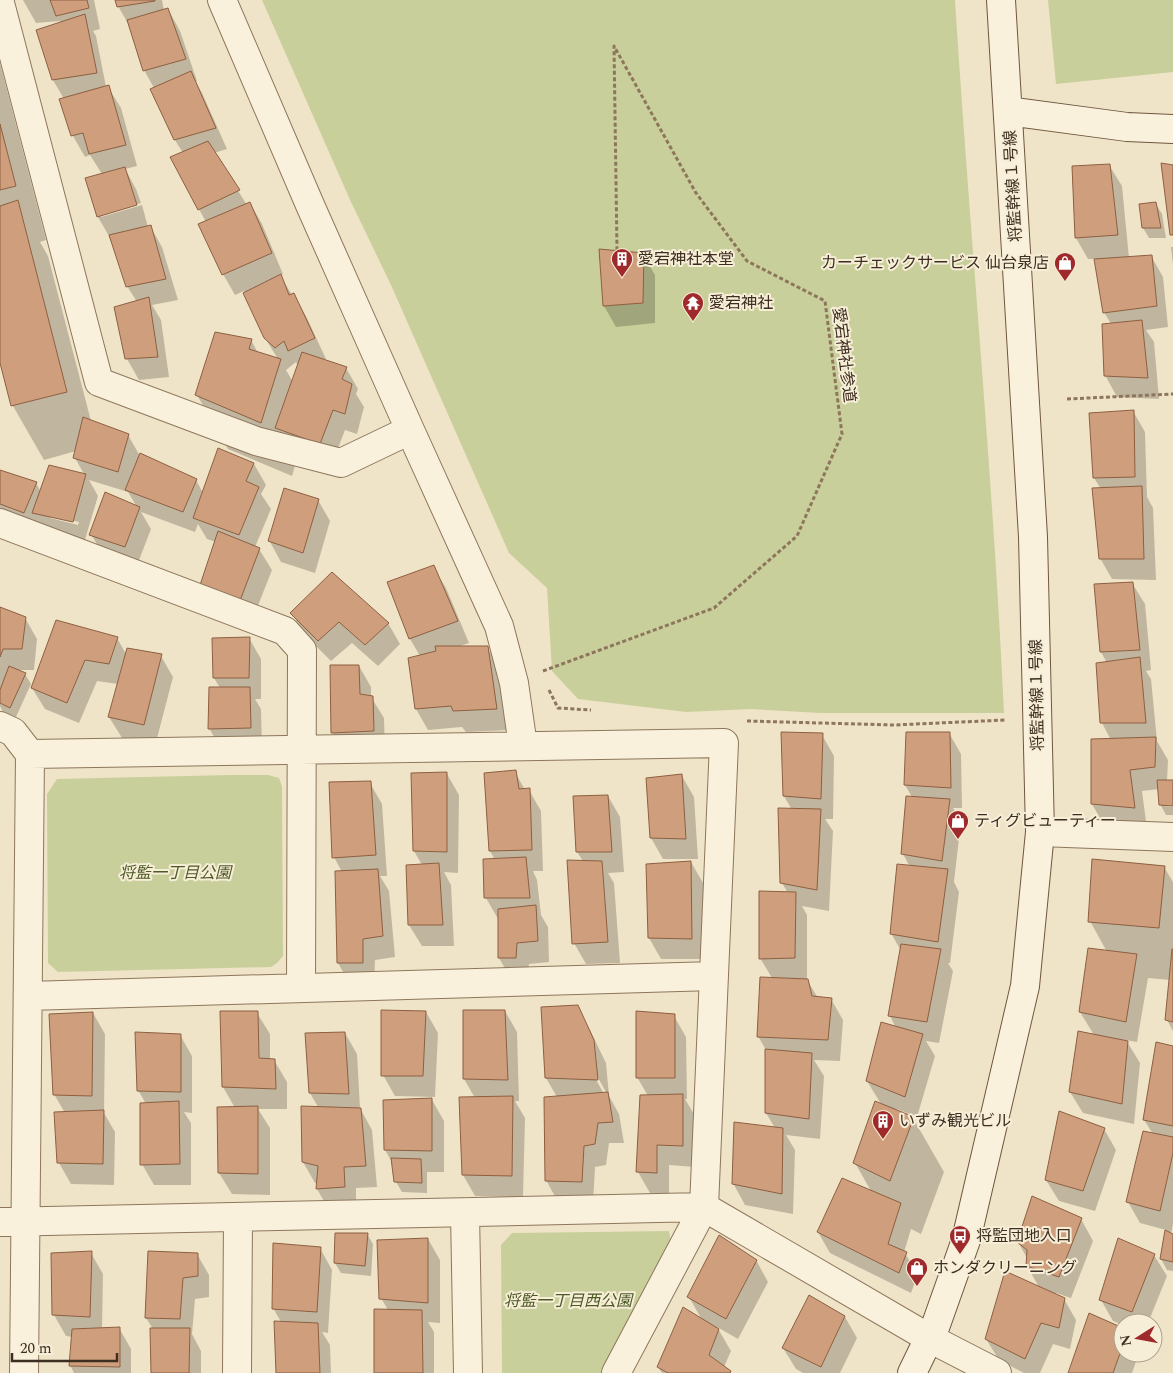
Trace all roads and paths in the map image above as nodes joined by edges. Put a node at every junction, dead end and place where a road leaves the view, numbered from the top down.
1 (222, 0) edge
2 (1001, 0) edge
3 (0, 3) edge
4 (1008, 111) junction
5 (1173, 128) edge
6 (617, 250) dead end
7 (1173, 394) edge
8 (1066, 399) dead end
9 (410, 430) junction
10 (0, 523) edge
11 (538, 666) dead end
12 (549, 690) dead end
13 (597, 711) dead end
14 (1012, 720) dead end
15 (746, 721) dead end
16 (0, 726) edge
17 (523, 746) junction
18 (302, 750) junction
19 (30, 754) junction
20 (1040, 832) junction
21 (1173, 837) edge
22 (714, 976) junction
23 (301, 988) junction
24 (28, 996) junction
25 (704, 1208) junction
26 (465, 1213) junction
27 (238, 1218) junction
28 (13, 1222) edge
29 (929, 1338) junction
30 (24, 1373) edge
31 (237, 1373) edge
32 (468, 1373) edge
33 (616, 1373) edge
34 (912, 1373) edge
35 (997, 1373) edge

1 - 9 street
2 - 4 street, 将監幹線１号線
3 - 9 street
4 - 5 street
4 - 20 street, 将監幹線１号線
6 - 11 path, 愛宕神社参道
7 - 8 path
9 - 17 street
10 - 18 street
12 - 13 path
14 - 15 path
16 - 19 street
17 - 18 street
17 - 22 street
18 - 19 street
18 - 23 street
19 - 24 street
20 - 21 street
20 - 29 street, 将監幹線１号線
22 - 23 street
22 - 25 street
23 - 24 street
24 - 28 street
25 - 26 street
25 - 29 street
25 - 33 street
26 - 27 street
26 - 32 street
27 - 28 street
27 - 31 street
28 - 30 street
29 - 34 street, 将監幹線１号線
29 - 35 street

